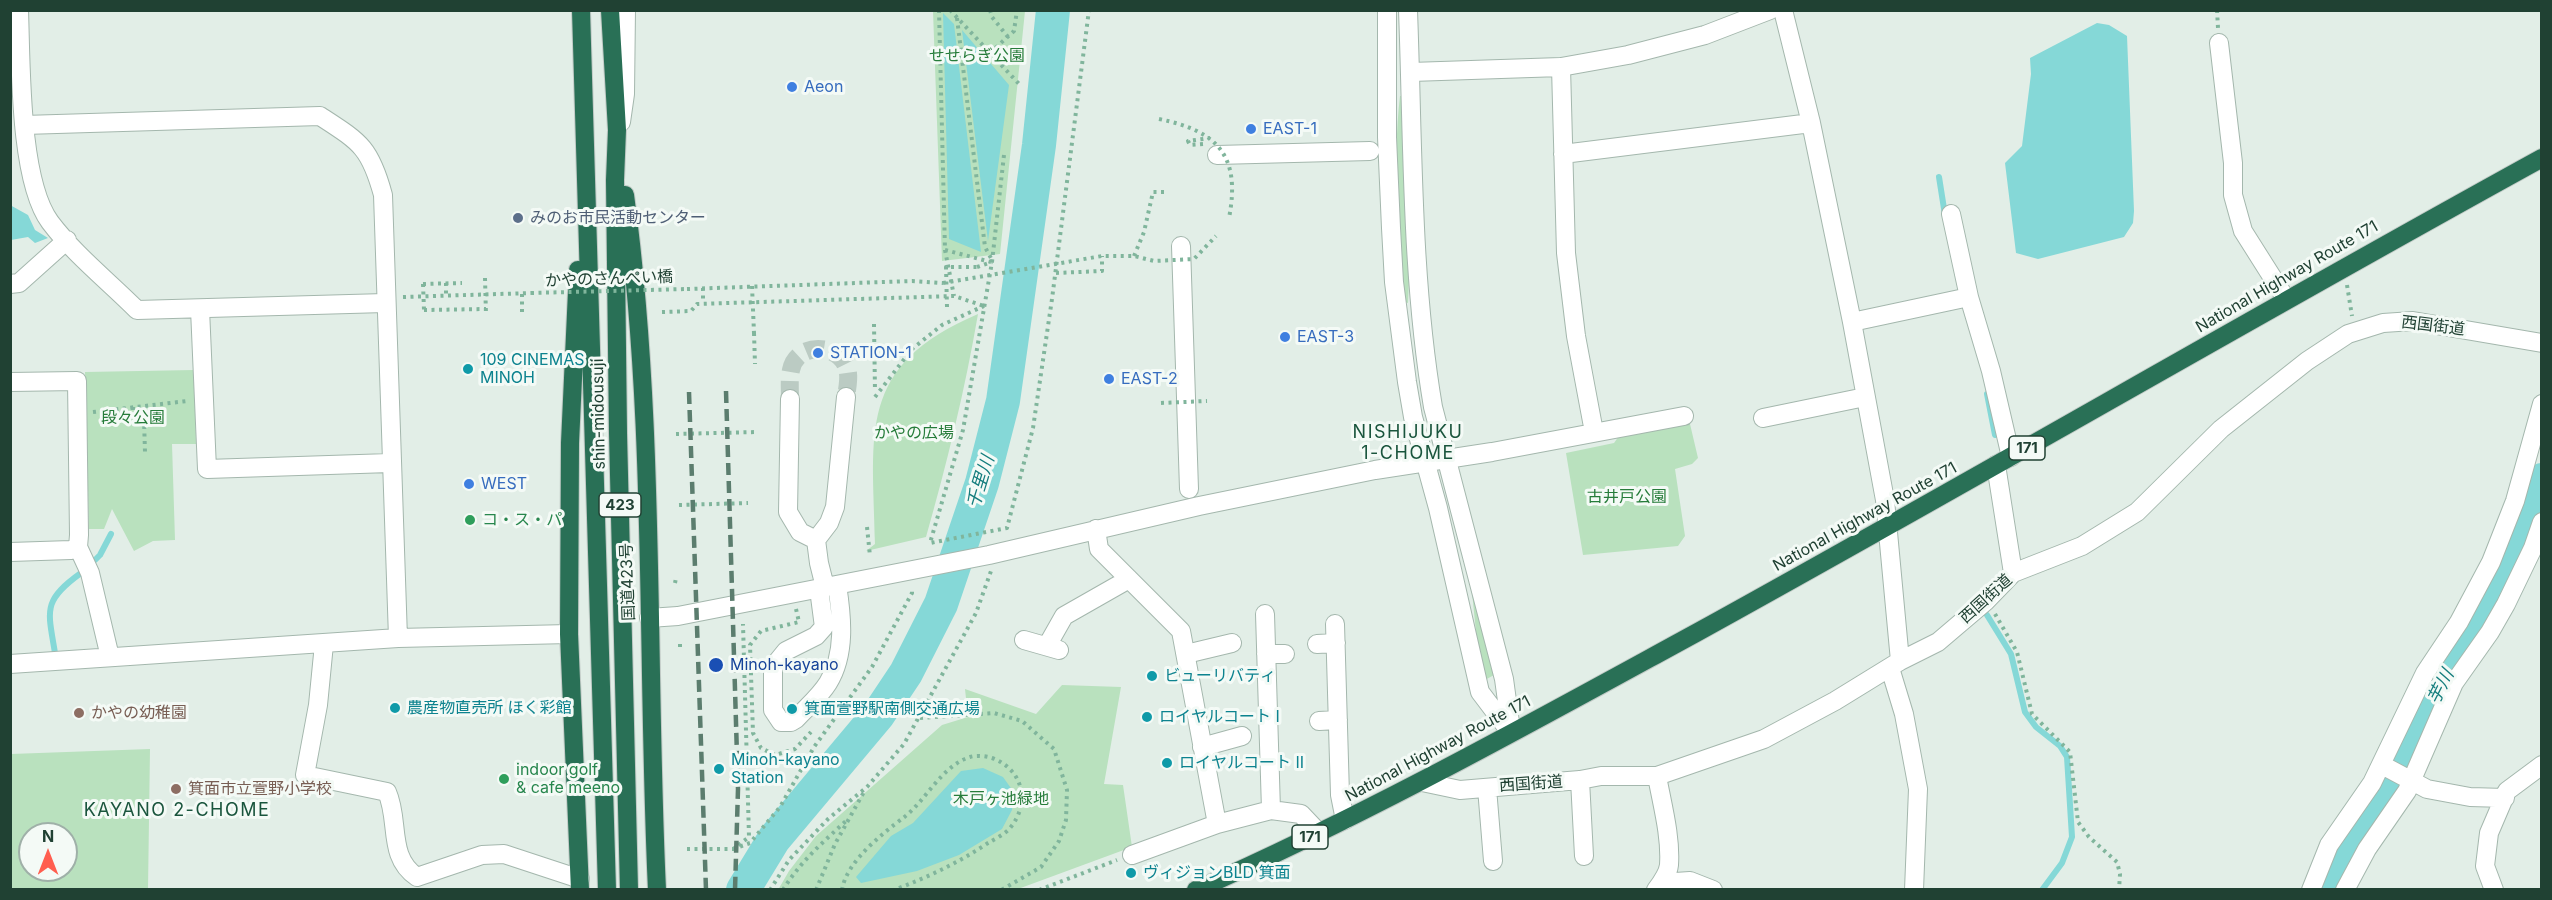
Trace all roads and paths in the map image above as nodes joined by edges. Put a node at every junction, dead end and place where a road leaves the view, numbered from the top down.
1 (19, 10) edge
2 (582, 10) edge
3 (610, 10) edge
4 (626, 10) edge
5 (939, 10) edge
6 (950, 10) edge
7 (990, 10) edge
8 (1017, 10) edge
9 (1089, 10) edge
10 (1387, 10) edge
11 (1408, 10) edge
12 (1770, 10) edge
13 (1783, 10) edge
14 (957, 18) junction
15 (1008, 37) junction
16 (2219, 43) dead end
17 (990, 53) junction
18 (1561, 67) junction
19 (1411, 72) junction
20 (1020, 85) dead end
21 (1159, 119) dead end
22 (1811, 123) junction
23 (24, 125) junction
24 (617, 130) junction
25 (1207, 146) dead end
26 (1370, 151) dead end
27 (1563, 154) junction
28 (1004, 155) dead end
29 (2541, 158) edge
30 (1165, 192) dead end
31 (586, 196) junction
32 (1951, 214) dead end
33 (1228, 218) dead end
34 (1216, 236) dead end
35 (67, 240) junction
36 (1181, 246) dead end
37 (945, 250) junction
38 (1102, 256) junction
39 (1134, 256) junction
40 (992, 262) junction
41 (2343, 267) junction
42 (1056, 273) junction
43 (485, 278) dead end
44 (446, 283) junction
45 (462, 283) dead end
46 (947, 283) junction
47 (10, 284) edge
48 (752, 286) junction
49 (703, 288) junction
50 (522, 294) junction
51 (486, 295) junction
52 (447, 296) junction
53 (954, 296) junction
54 (1968, 297) junction
55 (2286, 299) junction
56 (392, 300) junction
57 (703, 302) dead end
58 (948, 306) dead end
59 (984, 306) junction
60 (200, 309) junction
61 (486, 309) junction
62 (662, 312) dead end
63 (486, 315) dead end
64 (522, 315) dead end
65 (1851, 322) junction
66 (874, 324) dead end
67 (2353, 332) junction
68 (2541, 343) edge
69 (755, 364) dead end
70 (10, 382) edge
71 (875, 391) dead end
72 (846, 397) tunnel mouth
73 (875, 397) dead end
74 (1865, 397) junction
75 (204, 399) junction
76 (790, 399) tunnel mouth
77 (1207, 401) dead end
78 (1161, 403) dead end
79 (2541, 404) edge
80 (133, 407) junction
81 (78, 413) junction
82 (1684, 416) dead end
83 (1763, 418) dead end
84 (757, 432) dead end
85 (1594, 432) junction
86 (676, 434) dead end
87 (145, 452) dead end
88 (1447, 459) junction
89 (2004, 461) junction
90 (1426, 462) junction
91 (390, 463) junction
92 (1189, 489) dead end
93 (748, 503) dead end
94 (680, 506) dead end
95 (2541, 522) edge
96 (867, 527) dead end
97 (1888, 527) junction
98 (1096, 529) junction
99 (816, 540) junction
100 (78, 547) junction
101 (10, 552) edge
102 (870, 556) dead end
103 (990, 562) junction
104 (2013, 573) junction
105 (1129, 579) junction
106 (827, 587) junction
107 (912, 587) dead end
108 (1985, 602) junction
109 (797, 611) dead end
110 (1265, 614) dead end
111 (649, 618) junction
112 (743, 624) dead end
113 (1335, 624) dead end
114 (569, 634) junction
115 (398, 638) junction
116 (1024, 640) dead end
117 (1232, 643) dead end
118 (1336, 643) junction
119 (324, 644) junction
120 (1317, 644) dead end
121 (1186, 654) junction
122 (1266, 654) junction
123 (1285, 654) dead end
124 (110, 657) junction
125 (10, 664) edge
126 (1895, 664) junction
127 (920, 718) junction
128 (1338, 720) junction
129 (1319, 721) dead end
130 (812, 731) dead end
131 (1511, 733) junction
132 (1242, 736) dead end
133 (1202, 747) junction
134 (2541, 765) edge
135 (2386, 767) junction
136 (1656, 776) junction
137 (1580, 780) junction
138 (2410, 780) junction
139 (1422, 782) junction
140 (867, 787) junction
141 (1487, 788) junction
142 (2505, 798) junction
143 (1271, 810) junction
144 (849, 819) junction
145 (1345, 820) junction
146 (1217, 824) junction
147 (1319, 833) junction
148 (687, 849) dead end
149 (733, 849) junction
150 (1132, 855) joint
151 (1584, 856) dead end
152 (1493, 861) dead end
153 (419, 883) edge
154 (580, 884) edge
155 (629, 884) edge
156 (607, 885) edge
157 (1658, 886) edge
158 (909, 887) edge
159 (2492, 889) edge
160 (657, 890) edge
161 (770, 890) edge
162 (783, 890) edge
163 (816, 890) edge
164 (842, 890) edge
165 (894, 890) edge
166 (1001, 890) edge
167 (1039, 890) edge
168 (1196, 890) edge
169 (1713, 890) edge
170 (1914, 890) edge
171 (2119, 890) edge
172 (2311, 890) edge
173 (2345, 890) edge

1 - 23 street
2 - 31 highway, shin-midousuji / 423
3 - 24 highway, shin-midousuji / 423
4 - 24 street
5 - 37 path
6 - 14 path
7 - 15 path
8 - 15 path
9 - 42 path
10 - 90 street
11 - 19 street
12 - 18 street
13 - 22 street
14 - 17 path
14 - 40 path
15 - 17 path
16 - 55 street
17 - 20 path
18 - 19 street
18 - 27 street
19 - 88 street
21 - 33 path, bridge
22 - 27 street
22 - 65 street
23 - 35 street
23 - 56 street
24 - 111 highway, 国道423号 / 423
24 - 155 highway, shin-midousuji / 423
25 - 26 street
27 - 85 street
28 - 40 path
29 - 41 highway, National Highway Route 171 / 171
30 - 39 path
31 - 114 highway, 423
31 - 156 highway, shin-midousuji / 423
32 - 54 street
34 - 39 path, かやのさんぺい橋, bridge
35 - 47 street
35 - 60 street
36 - 92 street
37 - 40 path
37 - 53 path
38 - 39 path, かやのさんぺい橋, bridge
38 - 42 path
38 - 46 path, かやのさんぺい橋, bridge
40 - 46 path, bridge
40 - 59 path
41 - 55 highway, National Highway Route 171 / 171
41 - 67 path
42 - 59 path
43 - 51 path
44 - 45 path
44 - 52 path
44 - 61 path, bridge
46 - 48 path, かやのさんぺい橋
46 - 58 path, bridge
48 - 49 path, かやのさんぺい橋
48 - 69 path, bridge
49 - 50 path, かやのさんぺい橋, bridge
49 - 57 path
50 - 51 path, かやのさんぺい橋
50 - 64 path
51 - 52 path, かやのさんぺい橋
51 - 61 path
52 - 56 path, かやのさんぺい橋
53 - 59 path
53 - 62 path
54 - 65 street
54 - 89 street
55 - 89 highway, National Highway Route 171 / 171
56 - 60 street
56 - 91 street
59 - 73 path
60 - 75 street
61 - 63 path
65 - 74 street
66 - 71 path
67 - 68 street, 西国街道
67 - 104 street, 西国街道
70 - 81 street
72 - 99 street
74 - 83 street
74 - 97 street
75 - 80 path
75 - 91 street
76 - 99 street
77 - 78 path, bridge
79 - 135 street
80 - 81 path
80 - 87 path
81 - 100 street
82 - 85 street
84 - 86 path
85 - 88 street
88 - 90 street
88 - 131 street
89 - 97 highway, National Highway Route 171 / 171
89 - 104 street
90 - 98 street
90 - 131 street
91 - 115 street
93 - 94 path
95 - 138 street
96 - 102 path
97 - 126 street
97 - 131 highway, National Highway Route 171 / 171
98 - 103 street
98 - 105 street
99 - 106 street
100 - 101 street
100 - 124 street
103 - 106 street
103 - 127 path
104 - 108 street, 西国街道
105 - 116 street
105 - 121 street
106 - 106 street
106 - 111 street
107 - 149 path
108 - 126 street, 西国街道
108 - 171 path
109 - 130 path
110 - 122 street
111 - 160 highway, 国道423号 / 423
112 - 149 path
113 - 118 street
114 - 115 street
114 - 154 highway, 423
115 - 119 street
117 - 121 street
118 - 120 street
118 - 128 street
119 - 124 street
119 - 153 street
121 - 133 street
122 - 123 street
122 - 143 street
124 - 125 street
126 - 136 street, 西国街道
126 - 170 street
127 - 140 path
127 - 166 path
128 - 129 street
128 - 145 street
131 - 139 highway, National Highway Route 171 / 171
132 - 133 street
133 - 146 street
134 - 142 street
135 - 138 street
135 - 172 street
136 - 137 street, 西国街道
136 - 157 street
137 - 141 street, 西国街道
137 - 151 street
138 - 142 street
138 - 173 street
139 - 141 street, 西国街道
139 - 145 highway, National Highway Route 171 / 171
140 - 144 path
140 - 161 path
141 - 152 street
142 - 159 street
143 - 146 street
143 - 147 street
144 - 162 path
144 - 163 path
145 - 147 highway, National Highway Route 171 / 171
146 - 150 street
147 - 168 highway, National Highway Route 171 / 171
148 - 149 path
150 - 167 path
153 - 154 street
157 - 169 street
158 - 164 path
158 - 165 path

